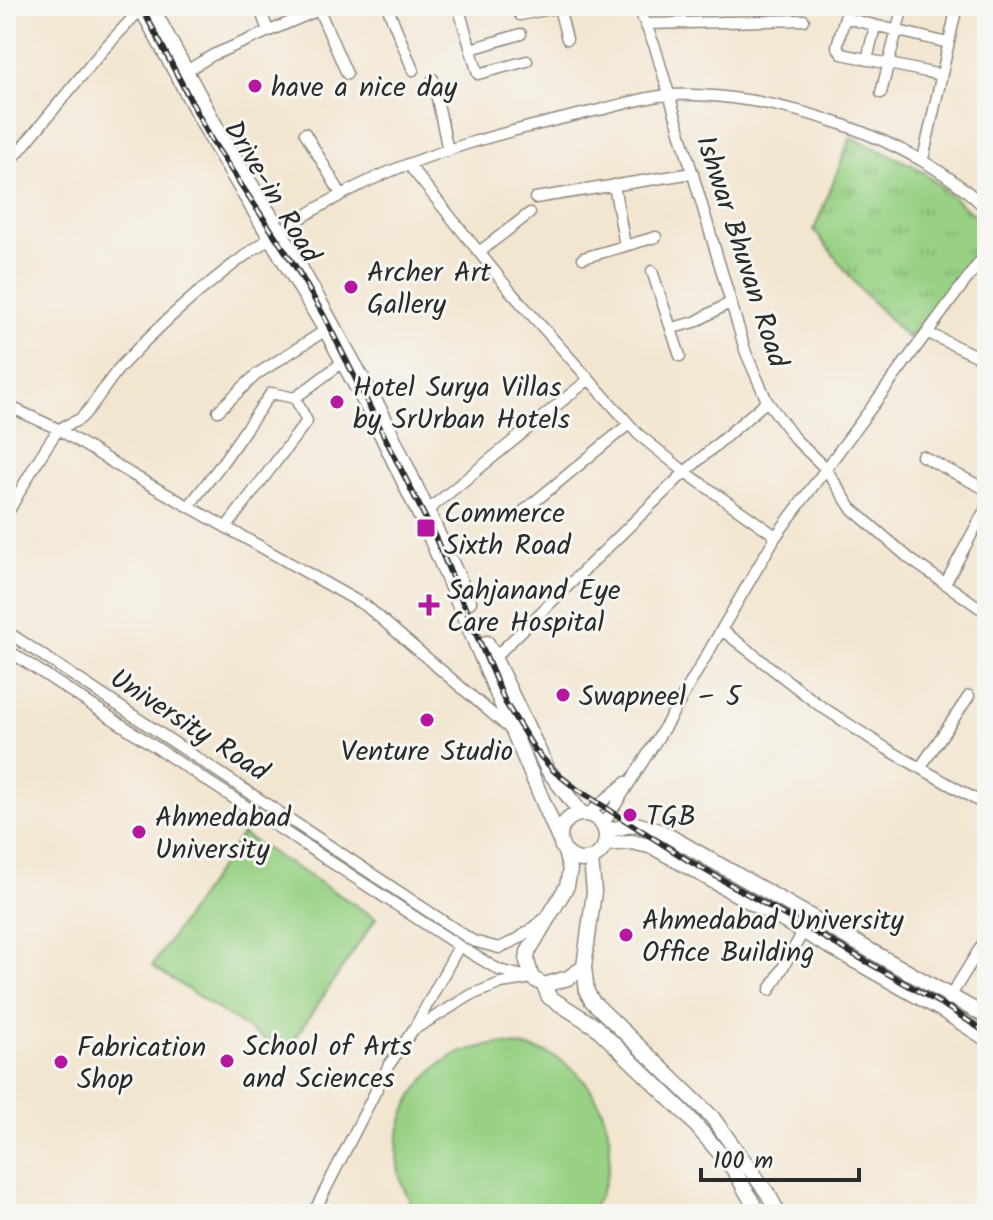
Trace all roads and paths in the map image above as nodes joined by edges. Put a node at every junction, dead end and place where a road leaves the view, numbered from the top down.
1 (259, 6) edge
2 (387, 6) edge
3 (458, 6) edge
4 (638, 6) edge
5 (848, 6) edge
6 (903, 6) edge
7 (144, 7) edge
8 (562, 7) edge
9 (954, 7) edge
10 (323, 8) edge
11 (520, 15) dead end
12 (845, 18) junction
13 (804, 20) dead end
14 (647, 24) junction
15 (875, 26) junction
16 (268, 31) junction
17 (897, 31) junction
18 (521, 34) dead end
19 (567, 39) dead end
20 (948, 43) junction
21 (471, 49) junction
22 (867, 60) junction
23 (527, 61) dead end
24 (888, 64) junction
25 (413, 70) dead end
26 (186, 71) junction
27 (347, 74) dead end
28 (941, 75) junction
29 (433, 79) dead end
30 (881, 93) dead end
31 (669, 95) junction
32 (305, 133) dead end
33 (448, 151) junction
34 (923, 159) junction
35 (408, 164) junction
36 (6, 167) edge
37 (693, 173) junction
38 (614, 185) junction
39 (341, 194) junction
40 (535, 198) dead end
41 (987, 210) edge
42 (530, 213) dead end
43 (276, 236) junction
44 (656, 237) dead end
45 (625, 246) junction
46 (479, 252) junction
47 (987, 252) edge
48 (583, 258) dead end
49 (652, 271) dead end
50 (731, 302) junction
51 (672, 328) junction
52 (326, 330) junction
53 (928, 333) junction
54 (680, 356) dead end
55 (987, 361) edge
56 (343, 362) junction
57 (588, 380) junction
58 (295, 398) junction
59 (767, 401) junction
60 (6, 405) edge
61 (218, 411) dead end
62 (629, 424) junction
63 (58, 429) junction
64 (922, 456) dead end
65 (826, 469) junction
66 (685, 472) junction
67 (987, 490) edge
68 (189, 506) junction
69 (987, 506) edge
70 (428, 510) junction
71 (521, 513) dead end
72 (6, 516) edge
73 (227, 526) junction
74 (776, 536) junction
75 (945, 584) junction
76 (987, 613) edge
77 (722, 630) junction
78 (6, 631) edge
79 (6, 649) edge
80 (494, 658) junction
81 (969, 696) dead end
82 (515, 734) junction
83 (920, 768) junction
84 (634, 776) junction
85 (987, 806) edge
86 (585, 814) junction
87 (604, 833) junction
88 (562, 845) junction
89 (591, 859) junction
90 (550, 915) junction
91 (803, 932) junction
92 (987, 937) edge
93 (459, 946) junction
94 (584, 967) junction
95 (538, 982) junction
96 (770, 990) dead end
97 (951, 994) junction
98 (942, 1010) junction
99 (987, 1017) edge
100 (413, 1030) junction
101 (987, 1039) edge
102 (313, 1214) edge
103 (759, 1214) edge
104 (779, 1214) edge

1 - 16 street
2 - 25 street
3 - 21 street
4 - 14 street, Ishwar Bhuvan Road
5 - 12 street
6 - 17 street
7 - 26 main road, Drive-in Road
7 - 36 street
7 - 43 main road, Drive-in Road
8 - 11 street
8 - 19 street
9 - 20 street
10 - 16 street
10 - 27 street
12 - 15 street
12 - 22 street
13 - 14 street
14 - 31 street, Ishwar Bhuvan Road
15 - 17 street
15 - 22 street
16 - 26 street
17 - 20 street
17 - 24 street
18 - 21 street
20 - 28 street
21 - 23 street
22 - 24 street
24 - 28 street
24 - 30 street
26 - 43 main road, Drive-in Road
28 - 34 street
29 - 33 street
31 - 33 street
31 - 34 street
31 - 37 street, Ishwar Bhuvan Road
32 - 39 street
33 - 35 street
34 - 41 street
35 - 39 street
35 - 46 street
37 - 38 street
37 - 50 street, Ishwar Bhuvan Road
38 - 40 street
38 - 45 street
39 - 43 street
42 - 46 street
43 - 52 main road, Drive-in Road
43 - 63 street
43 - 70 main road, Drive-in Road
44 - 45 street
45 - 48 street
46 - 57 street
47 - 53 street
49 - 51 street
50 - 51 street
50 - 59 street, Ishwar Bhuvan Road
51 - 54 street
52 - 56 main road, Drive-in Road
52 - 61 street
53 - 55 street
53 - 65 street
56 - 58 street
56 - 82 main road, Drive-in Road
57 - 62 street
57 - 70 street
58 - 68 street
58 - 73 street
59 - 65 street, Ishwar Bhuvan Road
59 - 66 street
60 - 63 street
62 - 66 street
62 - 71 street
63 - 68 street
63 - 72 street
64 - 67 street
65 - 74 street
65 - 75 street, Ishwar Bhuvan Road
66 - 74 street
66 - 80 street
68 - 73 street
69 - 75 street
70 - 80 main road, Drive-in Road
73 - 82 street
74 - 77 street
75 - 76 street, Ishwar Bhuvan Road
77 - 83 street
77 - 84 street
78 - 90 street, University Road
79 - 93 street, University Road
80 - 86 main road, Drive-in Road
81 - 83 street
82 - 88 main road, Drive-in Road
83 - 85 street
84 - 86 street
84 - 87 street
86 - 87 main road
86 - 88 main road
87 - 89 main road
87 - 91 main road
87 - 97 main road
88 - 89 main road
88 - 90 main road
89 - 94 main road
90 - 95 main road
91 - 96 street
91 - 98 main road
92 - 97 street
93 - 95 street, University Road
93 - 100 street
94 - 95 main road
94 - 104 main road
95 - 100 street
95 - 103 main road
97 - 98 street
97 - 99 main road
98 - 101 main road
100 - 102 street

